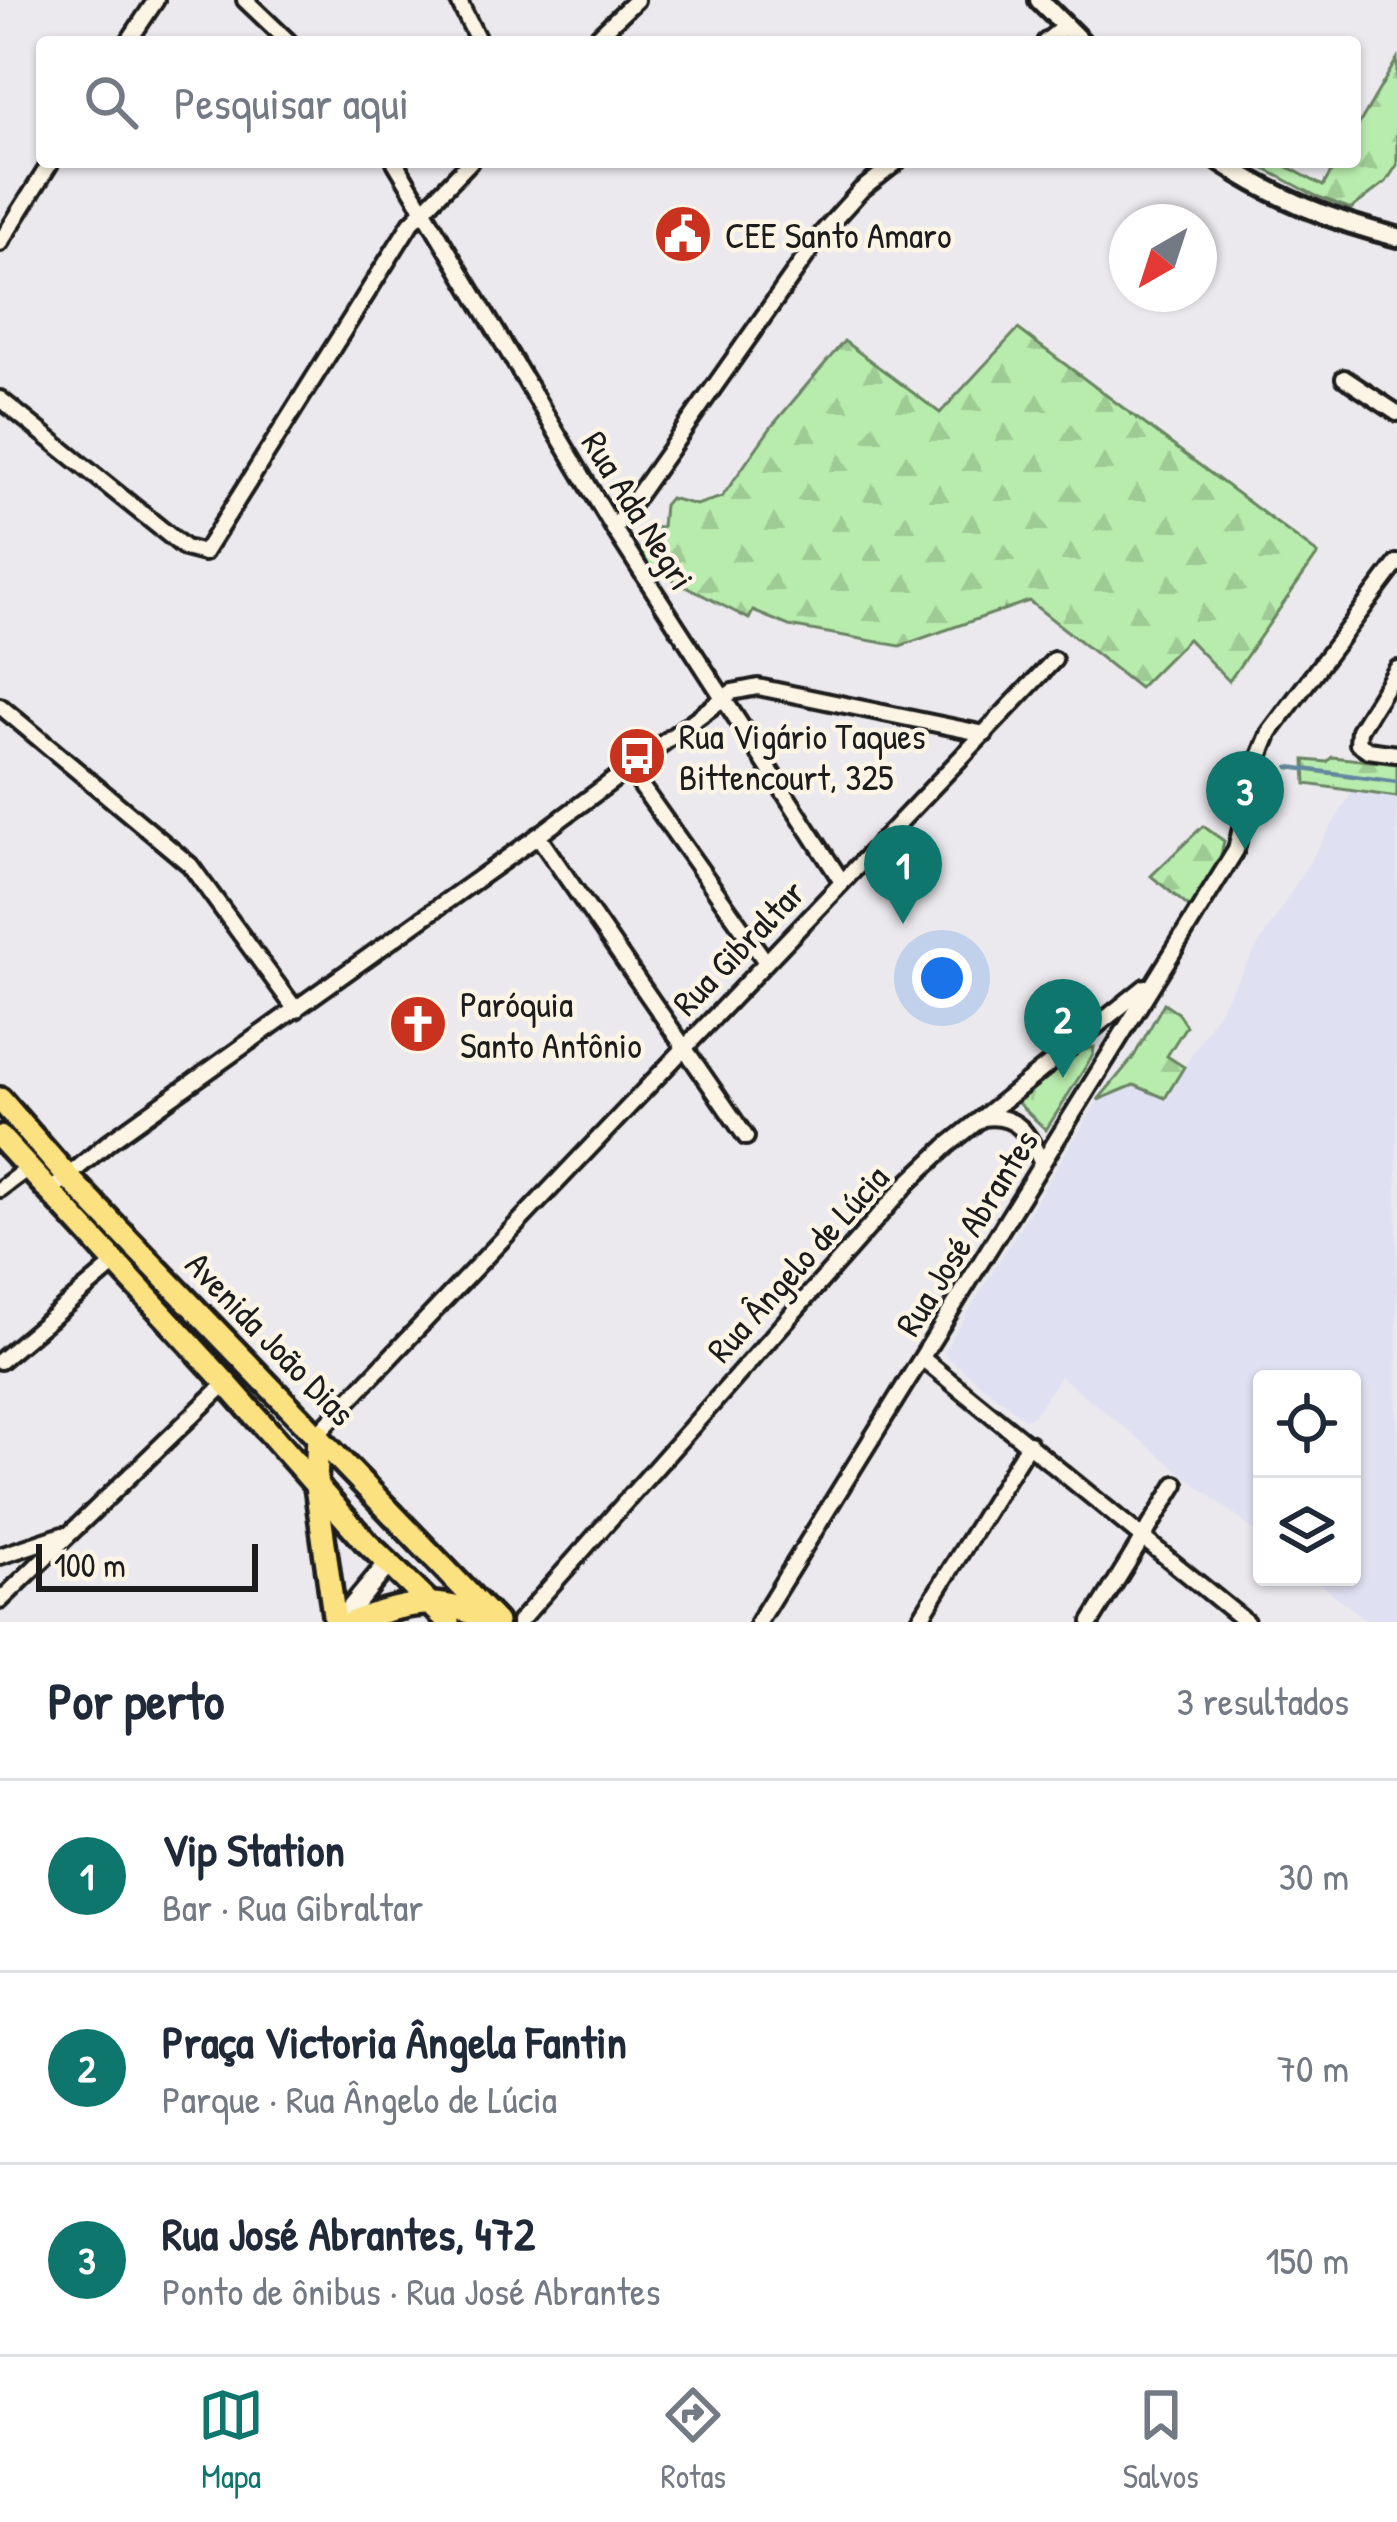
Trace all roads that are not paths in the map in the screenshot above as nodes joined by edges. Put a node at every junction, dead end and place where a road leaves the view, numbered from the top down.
1 (156, 0) edge
2 (245, 0) edge
3 (458, 0) edge
4 (636, 0) edge
5 (1040, 0) edge
6 (1065, 26) junction
7 (132, 36) edge
8 (283, 36) edge
9 (476, 36) edge
10 (598, 36) edge
11 (1052, 36) edge
12 (1075, 36) edge
13 (47, 168) edge
14 (398, 168) edge
15 (464, 168) edge
16 (889, 168) edge
17 (1231, 168) edge
18 (423, 210) junction
19 (1397, 237) edge
20 (0, 243) edge
21 (1343, 378) dead end
22 (0, 398) edge
23 (1397, 413) edge
24 (614, 529) junction
25 (1397, 563) edge
26 (1054, 660) dead end
27 (1397, 669) edge
28 (721, 699) junction
29 (0, 706) edge
30 (985, 734) junction
31 (1397, 754) edge
32 (629, 769) junction
33 (538, 836) junction
34 (842, 882) junction
35 (766, 962) junction
36 (1154, 980) junction
37 (296, 1010) junction
38 (1088, 1030) junction
39 (685, 1046) junction
40 (1113, 1052) junction
41 (0, 1099) edge
42 (982, 1118) junction
43 (0, 1137) edge
44 (746, 1137) dead end
45 (1042, 1164) junction
46 (28, 1168) junction
47 (68, 1176) junction
48 (0, 1189) edge
49 (49, 1192) junction
50 (116, 1263) junction
51 (923, 1359) junction
52 (0, 1361) edge
53 (226, 1383) junction
54 (318, 1433) junction
55 (1029, 1443) junction
56 (1176, 1484) dead end
57 (316, 1486) junction
58 (68, 1534) junction
59 (1143, 1538) junction
60 (0, 1556) edge
61 (387, 1565) junction
62 (0, 1601) edge
63 (425, 1602) junction
64 (337, 1622) edge
65 (352, 1622) edge
66 (449, 1622) edge
67 (492, 1622) edge
68 (519, 1622) edge
69 (758, 1622) edge
70 (918, 1622) edge
71 (1090, 1622) edge
72 (1246, 1622) edge

1 - 7 street
2 - 8 street
3 - 9 street
4 - 10 street
5 - 6 street
6 - 11 street
6 - 12 street
13 - 20 street
14 - 18 street, Rua Ada Negri
15 - 18 street
16 - 24 street
17 - 19 street
18 - 22 street
18 - 24 street, Rua Ada Negri
21 - 23 street
24 - 28 street, Rua Ada Negri
25 - 36 street, Rua José Abrantes
26 - 30 street, Rua Gibraltar
27 - 31 street
28 - 30 street
28 - 32 street
28 - 34 street, Rua Ada Negri
29 - 37 street
30 - 34 street, Rua Gibraltar
32 - 33 street
32 - 35 street
33 - 37 street
33 - 39 street
34 - 35 street, Rua Gibraltar
35 - 39 street, Rua Gibraltar
36 - 38 street, Rua Ângelo de Lúcia
36 - 40 street, Rua José Abrantes
37 - 47 street
38 - 40 street
38 - 42 street, Rua Ângelo de Lúcia
39 - 44 street
39 - 54 street, Rua Gibraltar
40 - 45 street, Rua José Abrantes
41 - 47 main road, Avenida João Dias
42 - 45 street
42 - 68 street, Rua Ângelo de Lúcia
43 - 46 main road, Avenida João Dias
45 - 51 street, Rua José Abrantes
46 - 48 street
46 - 49 main road, Avenida João Dias
47 - 49 street
47 - 54 main road, Avenida João Dias
49 - 50 main road, Avenida João Dias
50 - 52 street
50 - 53 main road, Avenida João Dias
51 - 55 street
51 - 69 street, Rua José Abrantes
53 - 57 main road, Avenida João Dias
53 - 58 street
54 - 57 main road
54 - 67 main road, Avenida João Dias
55 - 59 street
55 - 70 street
56 - 59 street
57 - 61 main road, Avenida João Dias
57 - 64 main road
58 - 60 street
58 - 62 street
59 - 71 street
59 - 72 street
61 - 63 main road, Avenida João Dias
61 - 64 main road
63 - 65 main road
63 - 66 main road, Avenida João Dias
63 - 67 main road

